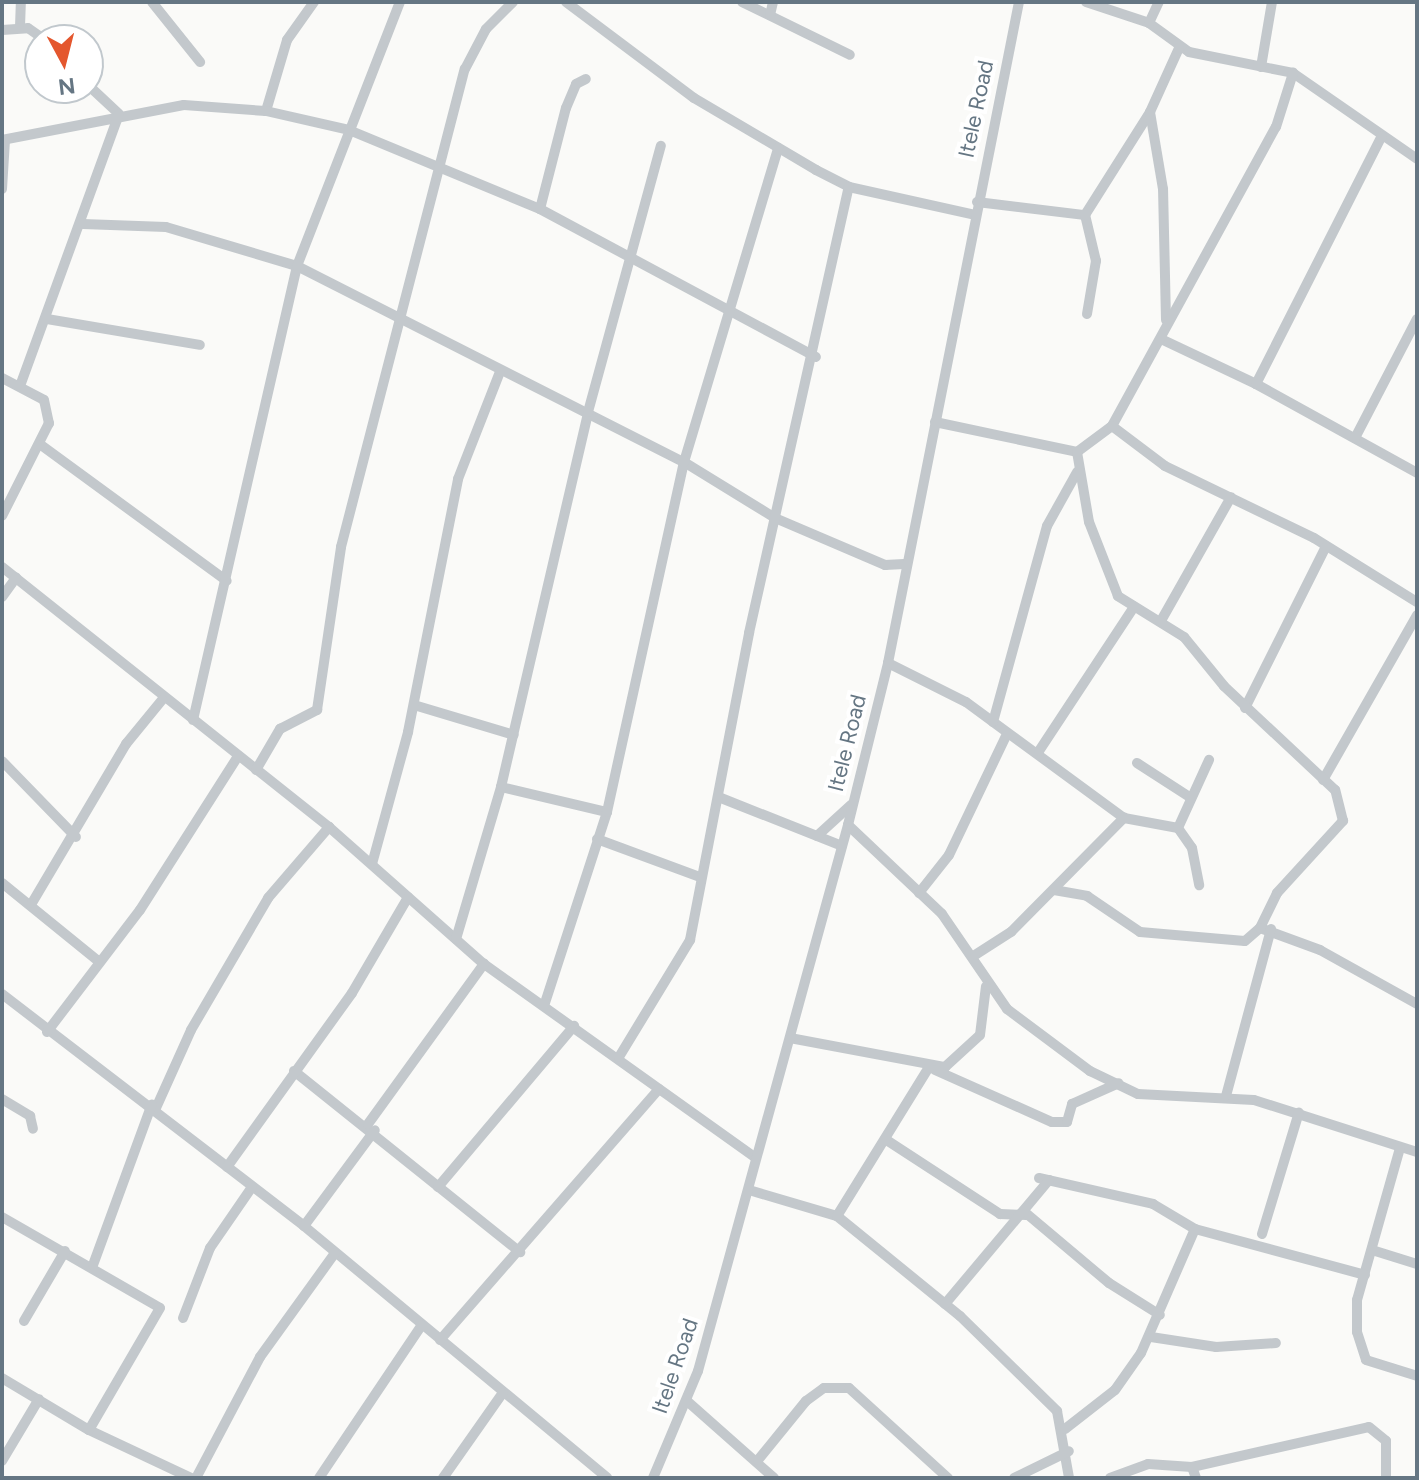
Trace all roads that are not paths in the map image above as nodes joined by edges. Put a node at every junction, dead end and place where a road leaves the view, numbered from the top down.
1 (21, 2) edge
2 (152, 2) edge
3 (314, 2) edge
4 (400, 2) edge
5 (513, 2) edge
6 (566, 2) edge
7 (742, 2) edge
8 (773, 2) edge
9 (1019, 2) edge
10 (1086, 2) edge
11 (1159, 2) edge
12 (1272, 2) edge
13 (770, 15) junction
14 (1149, 23) junction
15 (20, 27) junction
16 (24, 29) edge
17 (2, 30) edge
18 (1179, 48) junction
19 (850, 55) dead end
20 (200, 62) dead end
21 (1261, 67) junction
22 (1293, 73) junction
23 (586, 79) dead end
24 (104, 100) edge
25 (266, 111) junction
26 (1150, 112) junction
27 (119, 114) junction
28 (349, 130) junction
29 (1382, 136) junction
30 (3, 140) edge
31 (661, 146) dead end
32 (778, 148) junction
33 (1417, 159) edge
34 (444, 164) junction
35 (849, 187) junction
36 (2, 189) edge
37 (977, 202) junction
38 (540, 209) junction
39 (975, 215) junction
40 (1085, 215) junction
41 (83, 224) junction
42 (635, 264) junction
43 (297, 266) junction
44 (728, 311) junction
45 (1087, 314) dead end
46 (398, 317) junction
47 (47, 319) junction
48 (1417, 319) edge
49 (1166, 326) junction
50 (1161, 339) junction
51 (200, 345) dead end
52 (816, 357) junction
53 (500, 372) junction
54 (2, 378) edge
55 (1256, 384) junction
56 (20, 386) junction
57 (588, 412) junction
58 (935, 422) junction
59 (1112, 426) junction
60 (1355, 438) junction
61 (41, 445) junction
62 (1077, 452) junction
63 (684, 462) junction
64 (1077, 472) junction
65 (1417, 473) edge
66 (1231, 497) junction
67 (2, 516) edge
68 (775, 518) junction
69 (1326, 546) junction
70 (2, 567) edge
71 (903, 570) junction
72 (16, 578) junction
73 (227, 581) junction
74 (2, 597) edge
75 (1417, 602) edge
76 (1134, 607) junction
77 (1417, 615) edge
78 (1162, 619) junction
79 (888, 663) junction
80 (162, 700) junction
81 (414, 705) junction
82 (1245, 708) junction
83 (193, 720) junction
84 (993, 722) junction
85 (514, 735) junction
86 (1006, 736) junction
87 (1039, 751) junction
88 (238, 756) junction
89 (1209, 760) dead end
90 (2, 761) edge
91 (1137, 763) dead end
92 (256, 770) junction
93 (1323, 780) junction
94 (501, 787) junction
95 (1188, 796) junction
96 (721, 798) junction
97 (852, 804) junction
98 (607, 812) junction
99 (1124, 818) junction
100 (848, 825) junction
101 (329, 827) junction
102 (1178, 828) junction
103 (817, 836) junction
104 (76, 837) junction
105 (597, 839) junction
106 (842, 846) junction
107 (372, 864) junction
108 (1069, 872) junction
109 (700, 877) junction
110 (2, 883) edge
111 (1199, 885) dead end
112 (1054, 890) junction
113 (919, 893) junction
114 (1079, 893) junction
115 (408, 897) junction
116 (32, 903) junction
117 (1265, 929) junction
118 (456, 939) junction
119 (975, 955) junction
120 (97, 960) junction
121 (484, 964) junction
122 (986, 986) junction
123 (2, 994) edge
124 (1417, 1004) edge
125 (544, 1006) junction
126 (574, 1026) junction
127 (47, 1032) junction
128 (790, 1038) junction
129 (619, 1057) junction
130 (929, 1067) junction
131 (294, 1071) junction
132 (1125, 1082) junction
133 (659, 1089) junction
134 (1226, 1096) junction
135 (2, 1099) edge
136 (154, 1106) junction
137 (1299, 1112) junction
138 (372, 1127) junction
139 (33, 1129) dead end
140 (888, 1141) junction
141 (1400, 1148) junction
142 (1417, 1152) edge
143 (756, 1158) junction
144 (227, 1167) junction
145 (252, 1187) junction
146 (438, 1187) junction
147 (749, 1190) junction
148 (1027, 1214) junction
149 (837, 1216) junction
150 (2, 1217) edge
151 (304, 1226) junction
152 (1195, 1229) junction
153 (1262, 1234) dead end
154 (1372, 1250) junction
155 (65, 1251) junction
156 (520, 1252) junction
157 (335, 1253) junction
158 (1417, 1264) edge
159 (93, 1265) junction
160 (1365, 1275) junction
161 (962, 1292) junction
162 (945, 1304) junction
163 (1160, 1315) junction
164 (960, 1316) junction
165 (183, 1318) dead end
166 (24, 1321) dead end
167 (422, 1325) junction
168 (1151, 1337) junction
169 (440, 1340) junction
170 (1276, 1343) dead end
171 (1417, 1376) edge
172 (2, 1378) edge
173 (502, 1394) junction
174 (39, 1399) junction
175 (687, 1401) junction
176 (1065, 1429) junction
177 (89, 1430) junction
178 (1069, 1451) junction
179 (758, 1460) junction
180 (2, 1461) edge
181 (1192, 1467) junction
182 (194, 1478) edge
183 (319, 1478) edge
184 (443, 1478) edge
185 (607, 1478) edge
186 (653, 1478) edge
187 (774, 1478) edge
188 (948, 1478) edge
189 (1014, 1478) edge
190 (1069, 1478) edge
191 (1110, 1478) edge
192 (1196, 1478) edge
193 (1386, 1478) edge

1 - 15 street
2 - 20 street
3 - 25 street
4 - 28 street
5 - 34 street
6 - 32 street
7 - 13 street
8 - 13 street
9 - 37 street, Itele Road
10 - 14 street
11 - 14 street
12 - 21 street
13 - 19 street
14 - 18 street
15 - 16 street
15 - 17 street
18 - 21 street
18 - 26 street
21 - 22 street
22 - 29 street
22 - 49 street
23 - 38 street
24 - 27 street
25 - 27 street
25 - 28 street
26 - 40 street
26 - 49 street
27 - 30 street
27 - 41 street
28 - 34 street
28 - 43 street
29 - 33 street
29 - 55 street
30 - 36 street
31 - 42 street
32 - 35 street
32 - 44 street
34 - 38 street
34 - 46 street
35 - 39 street
35 - 52 street
37 - 39 street, Itele Road
37 - 40 street
38 - 42 street
39 - 58 street, Itele Road
40 - 45 street
41 - 43 street
41 - 47 street
42 - 44 street
42 - 57 street
43 - 46 street
43 - 73 street
44 - 52 street
44 - 63 street
46 - 53 street
46 - 92 street
47 - 51 street
47 - 56 street
48 - 60 street
49 - 50 street
50 - 55 street
50 - 59 street
52 - 68 street
53 - 57 street
53 - 81 street
54 - 56 street
55 - 60 street
56 - 61 street
57 - 63 street
57 - 85 street
58 - 62 street
58 - 71 street, Itele Road
59 - 62 street
59 - 66 street
60 - 65 street
61 - 67 street
61 - 73 street
62 - 64 street
63 - 68 street
63 - 98 street
64 - 76 street
64 - 84 street
66 - 69 street
66 - 78 street
68 - 71 street
68 - 96 street
69 - 75 street
69 - 82 street
70 - 72 street
71 - 79 street, Itele Road
72 - 74 street
72 - 80 street
73 - 83 street
76 - 78 street
76 - 87 street
77 - 93 street
78 - 82 street
79 - 84 street
79 - 97 street, Itele Road
80 - 83 street
80 - 104 street
81 - 85 street
81 - 107 street
82 - 93 street
83 - 88 street
84 - 86 street
85 - 94 street
86 - 87 street
86 - 113 street
87 - 99 street
88 - 92 street
88 - 120 street
89 - 95 street
90 - 104 street
91 - 95 street
92 - 101 street
93 - 117 street
94 - 98 street
94 - 118 street
95 - 102 street
96 - 103 street
96 - 109 street
97 - 100 street, Itele Road
97 - 103 street
98 - 105 street
99 - 102 street
99 - 108 street
100 - 106 street, Itele Road
100 - 113 street
101 - 107 street
101 - 136 street
102 - 111 street
103 - 106 street
104 - 116 street
105 - 109 street
105 - 125 street
106 - 128 street, Itele Road
107 - 115 street
108 - 112 street
108 - 114 street
109 - 129 street
110 - 116 street
112 - 114 street
112 - 119 street
113 - 119 street
114 - 117 street
115 - 118 street
115 - 131 street
116 - 120 street
117 - 124 street
117 - 134 street
118 - 121 street
119 - 122 street
120 - 127 street
121 - 125 street
121 - 138 street
122 - 130 street
122 - 132 street
123 - 127 street
125 - 126 street
126 - 129 street
126 - 146 street
127 - 136 street
128 - 130 street
128 - 143 street, Itele Road
129 - 133 street
130 - 132 street
130 - 140 street
131 - 138 street
131 - 144 street
132 - 134 street
133 - 143 street
133 - 156 street
134 - 137 street
135 - 139 street
136 - 144 street
136 - 159 street
137 - 141 street
137 - 153 street
138 - 146 street
138 - 151 street
140 - 148 street
140 - 149 street
141 - 142 street
141 - 154 street
143 - 147 street, Itele Road
144 - 145 street
145 - 151 street
145 - 165 street
146 - 156 street
147 - 149 street
147 - 175 street, Itele Road
148 - 152 street
148 - 161 street
148 - 163 street
149 - 162 street
150 - 155 street
151 - 157 street
152 - 160 street
152 - 163 street
154 - 158 street
154 - 160 street
155 - 159 street
155 - 166 street
156 - 169 street
157 - 167 street
157 - 182 street
159 - 177 street
160 - 171 street
161 - 162 street
161 - 164 street
162 - 164 street
163 - 168 street
164 - 176 street
167 - 169 street
167 - 183 street
168 - 170 street
168 - 176 street
169 - 173 street
172 - 174 street
173 - 184 street
173 - 185 street
174 - 177 street
174 - 180 street
175 - 179 street
175 - 186 street, Itele Road
176 - 178 street
177 - 182 street
178 - 189 street
178 - 190 street
179 - 187 street
179 - 188 street
181 - 191 street
181 - 192 street
181 - 193 street

